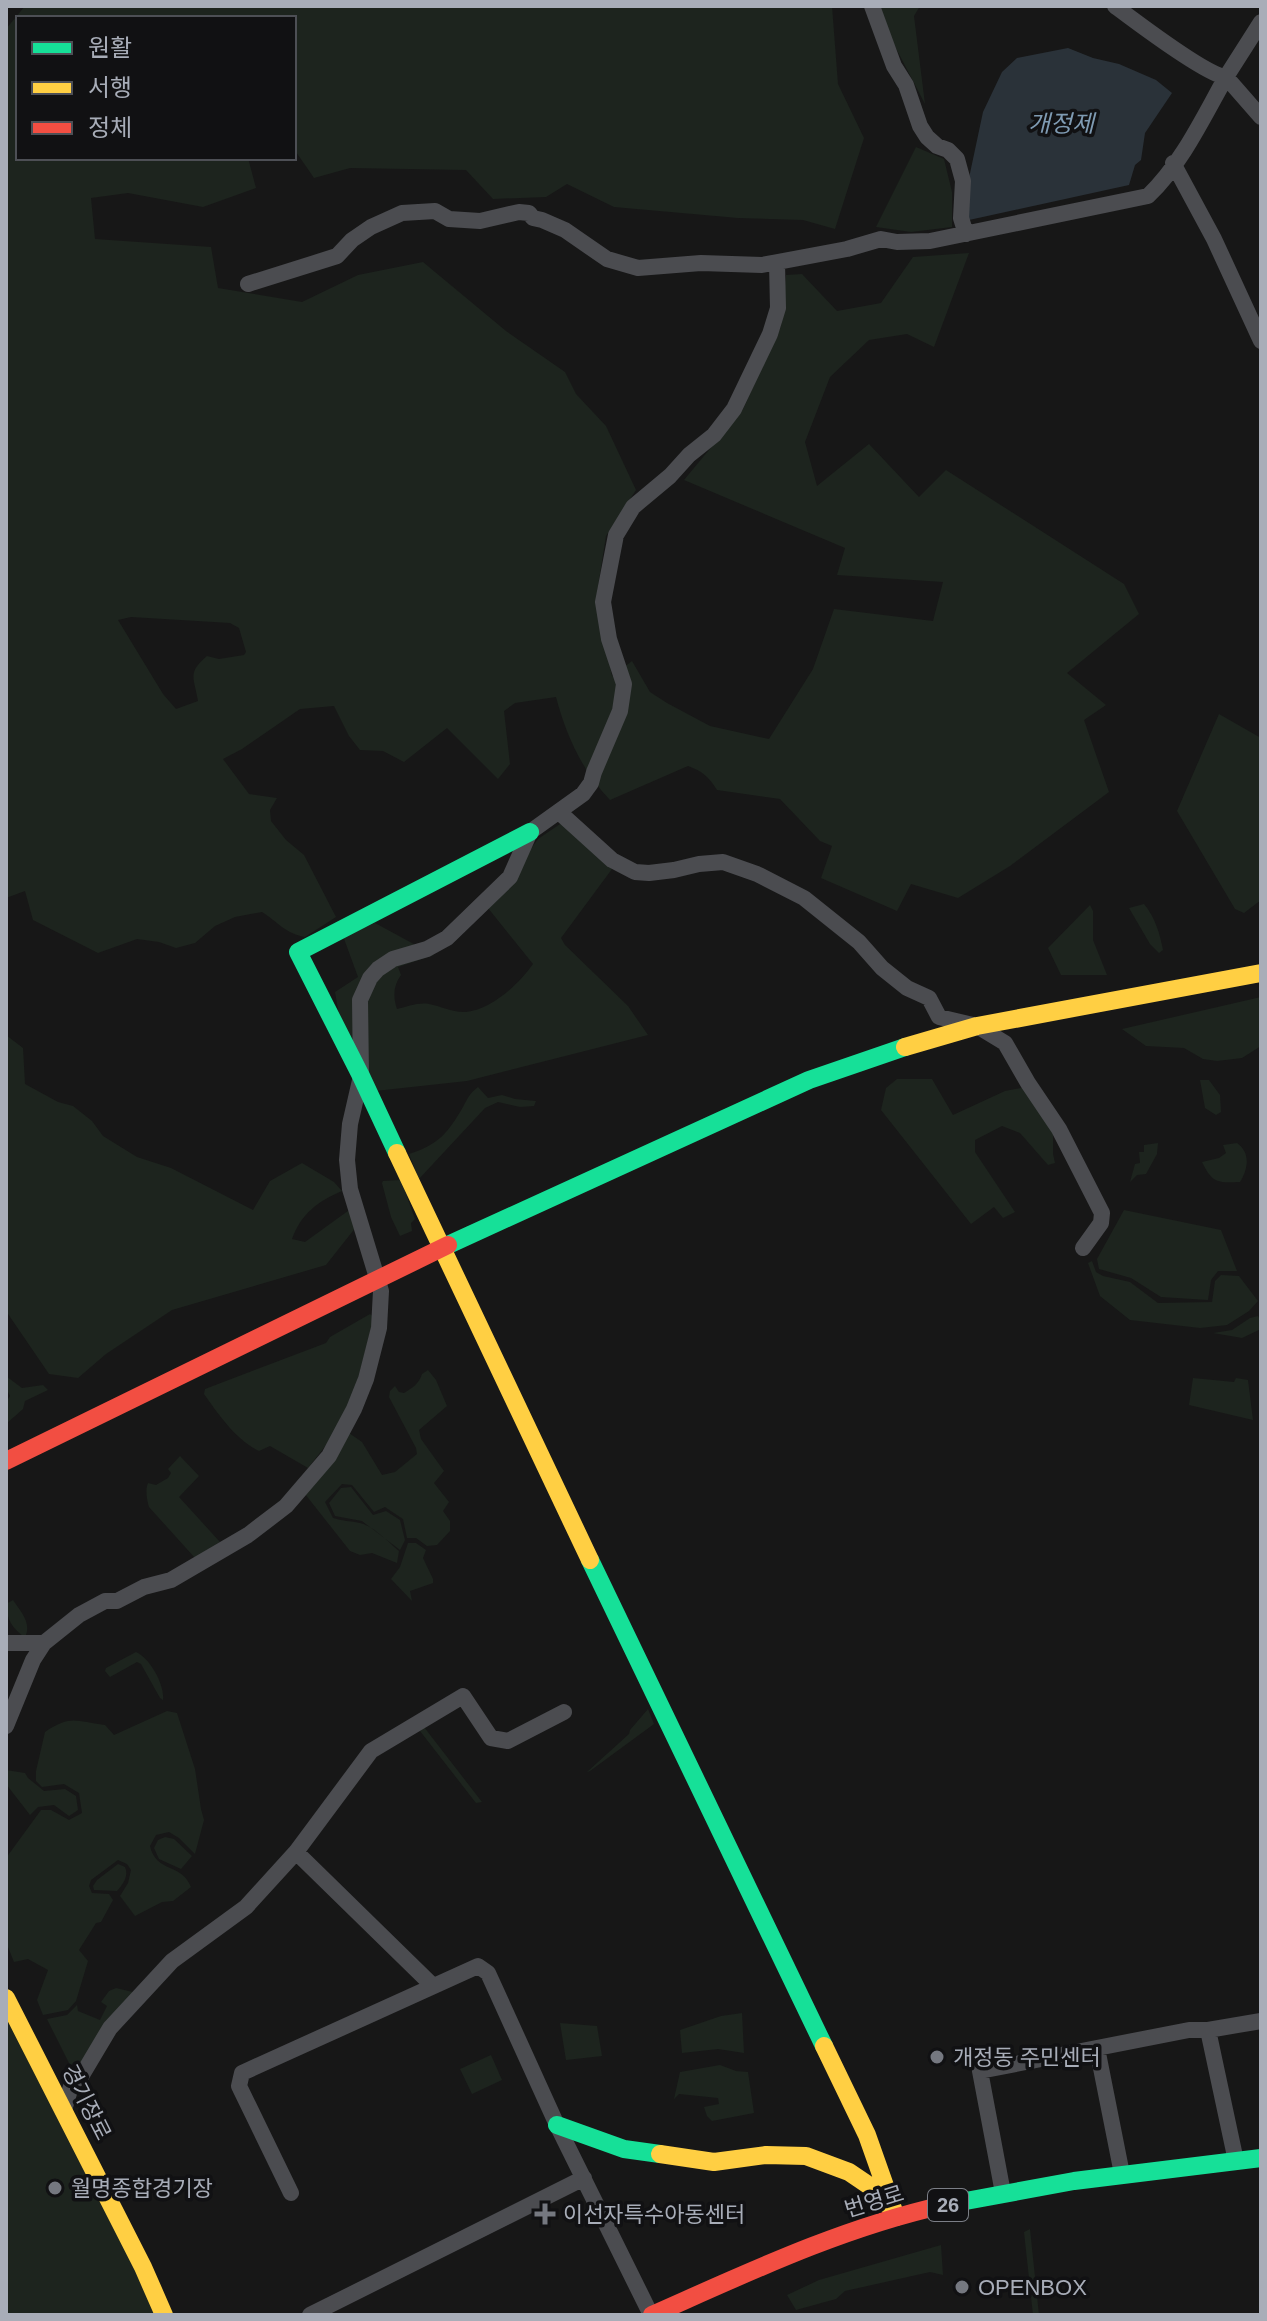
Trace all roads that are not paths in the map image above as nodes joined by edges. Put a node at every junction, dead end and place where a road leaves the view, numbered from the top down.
1 (872, 6) edge
2 (1115, 6) edge
3 (1261, 22) edge
4 (1226, 77) junction
5 (1261, 117) edge
6 (1173, 163) junction
7 (966, 234) junction
8 (777, 263) junction
9 (248, 284) dead end
10 (1261, 341) edge
11 (559, 812) junction
12 (530, 832) junction
13 (1261, 973) edge
14 (977, 1026) junction
15 (361, 1076) junction
16 (441, 1248) junction
17 (1083, 1248) dead end
18 (377, 1279) junction
19 (6, 1461) edge
20 (6, 1643) edge
21 (44, 1643) junction
22 (564, 1712) dead end
23 (6, 1726) edge
24 (296, 1852) junction
25 (433, 1986) junction
26 (6, 1998) edge
27 (1261, 2021) edge
28 (1208, 2030) junction
29 (1097, 2048) junction
30 (64, 2110) junction
31 (557, 2125) junction
32 (1261, 2158) edge
33 (1236, 2161) junction
34 (1122, 2174) junction
35 (584, 2178) junction
36 (291, 2193) dead end
37 (1003, 2193) junction
38 (896, 2217) junction
39 (164, 2315) edge
40 (310, 2315) edge
41 (652, 2315) edge

1 - 7 street
2 - 4 street
3 - 4 street
4 - 5 street
4 - 6 street
6 - 7 street
6 - 10 street
7 - 8 street
8 - 9 street
8 - 11 street
11 - 12 street
11 - 14 street
12 - 15 street
12 - 15 street
13 - 14 street
14 - 16 street
14 - 17 street
15 - 16 street
15 - 18 street
16 - 18 street
16 - 38 street
18 - 19 street
18 - 21 street
20 - 21 street
21 - 23 street
22 - 24 street
24 - 25 street
24 - 30 street
25 - 31 street
25 - 36 street
26 - 30 street, 경기장로
27 - 28 street
28 - 29 street
28 - 33 street
29 - 34 street
29 - 37 street
30 - 39 street, 경기장로
31 - 35 street
31 - 38 street
32 - 33 street, 번영로 / 26
33 - 34 street, 번영로 / 26
34 - 37 street, 번영로 / 26
35 - 40 street
35 - 41 street
37 - 38 street, 번영로 / 26
38 - 41 street, 번영로 / 26

